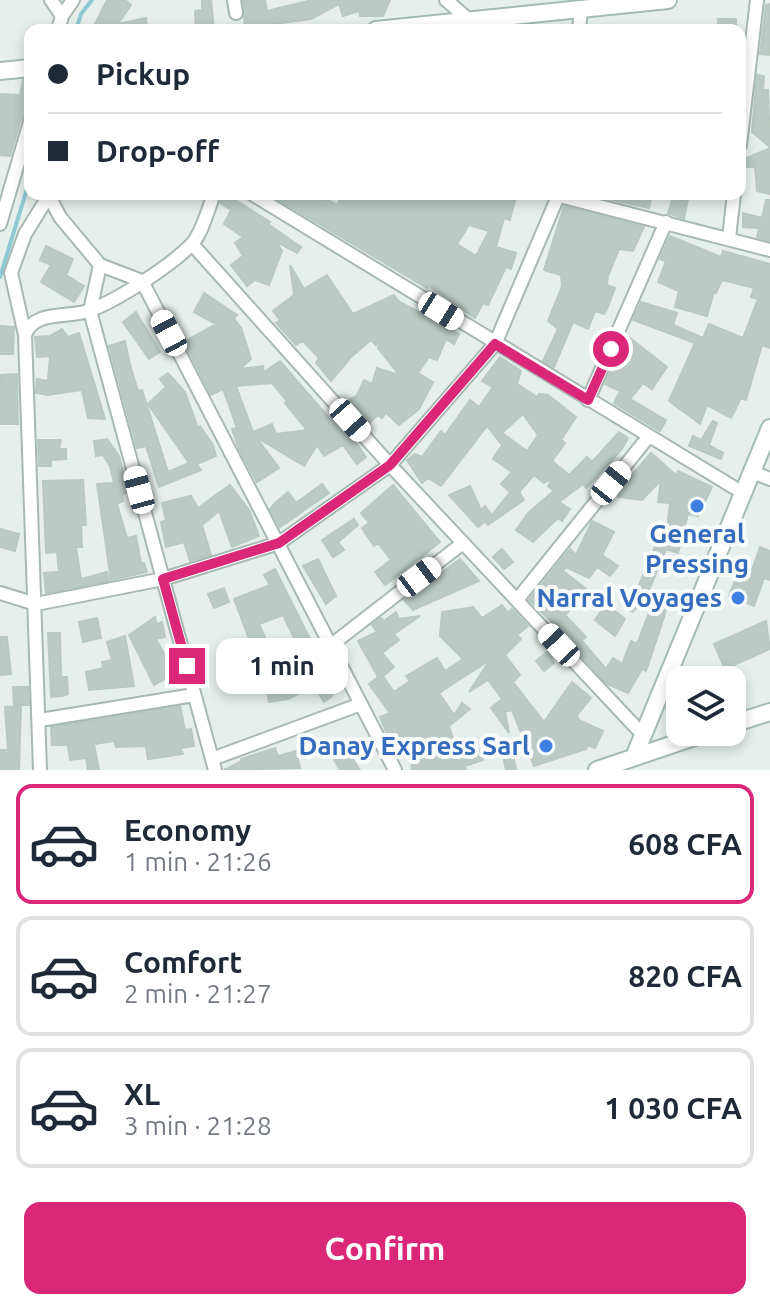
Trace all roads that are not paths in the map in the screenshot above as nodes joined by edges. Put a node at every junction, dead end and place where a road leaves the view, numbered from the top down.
1 (51, 0) edge
2 (73, 0) edge
3 (446, 0) edge
4 (668, 0) edge
5 (757, 0) edge
6 (648, 1) edge
7 (581, 9) junction
8 (62, 16) junction
9 (468, 19) junction
10 (60, 24) edge
11 (426, 24) edge
12 (580, 24) edge
13 (24, 69) edge
14 (0, 71) edge
15 (746, 94) edge
16 (24, 142) edge
17 (45, 200) edge
18 (52, 200) edge
19 (211, 200) edge
20 (262, 200) edge
21 (555, 200) edge
22 (577, 200) edge
23 (733, 200) edge
24 (666, 222) junction
25 (0, 224) edge
26 (729, 238) junction
27 (192, 244) junction
28 (770, 250) edge
29 (100, 265) junction
30 (142, 281) junction
31 (90, 311) junction
32 (25, 335) junction
33 (495, 344) junction
34 (588, 400) junction
35 (770, 428) edge
36 (649, 436) junction
37 (390, 465) junction
38 (752, 472) junction
39 (770, 479) edge
40 (743, 493) junction
41 (279, 543) junction
42 (463, 543) junction
43 (163, 579) junction
44 (0, 593) edge
45 (517, 600) junction
46 (36, 604) junction
47 (330, 646) junction
48 (194, 695) junction
49 (361, 704) junction
50 (770, 712) edge
51 (40, 720) junction
52 (746, 720) edge
53 (643, 735) junction
54 (667, 746) edge
55 (634, 757) junction
56 (214, 764) edge
57 (40, 770) edge
58 (395, 770) edge
59 (597, 770) edge

1 - 8 street
2 - 8 street
3 - 9 street
4 - 6 main road
5 - 15 street
6 - 7 main road
7 - 9 main road
7 - 12 street
8 - 10 street
9 - 11 main road
13 - 14 main road
16 - 25 street
17 - 32 street
18 - 29 street
19 - 27 street
20 - 33 street
21 - 33 street
22 - 24 street
23 - 26 street
24 - 26 street
24 - 34 street
26 - 28 street
27 - 30 street
27 - 37 street
29 - 30 street
29 - 31 street
30 - 31 street
30 - 41 street
31 - 32 street
31 - 43 street
32 - 46 street
33 - 34 street
33 - 37 street
34 - 36 street
35 - 38 main road
36 - 40 street
36 - 45 street
37 - 41 street
37 - 42 street
38 - 39 street
38 - 40 main road
40 - 53 main road
41 - 43 street
41 - 47 street
42 - 45 street
42 - 47 street
43 - 46 street
43 - 48 street
44 - 46 street
45 - 53 street
46 - 51 street
47 - 49 street
48 - 51 street
48 - 56 street
49 - 56 street
49 - 58 street
50 - 52 main road
51 - 57 street
53 - 55 main road
54 - 55 main road
55 - 59 main road

